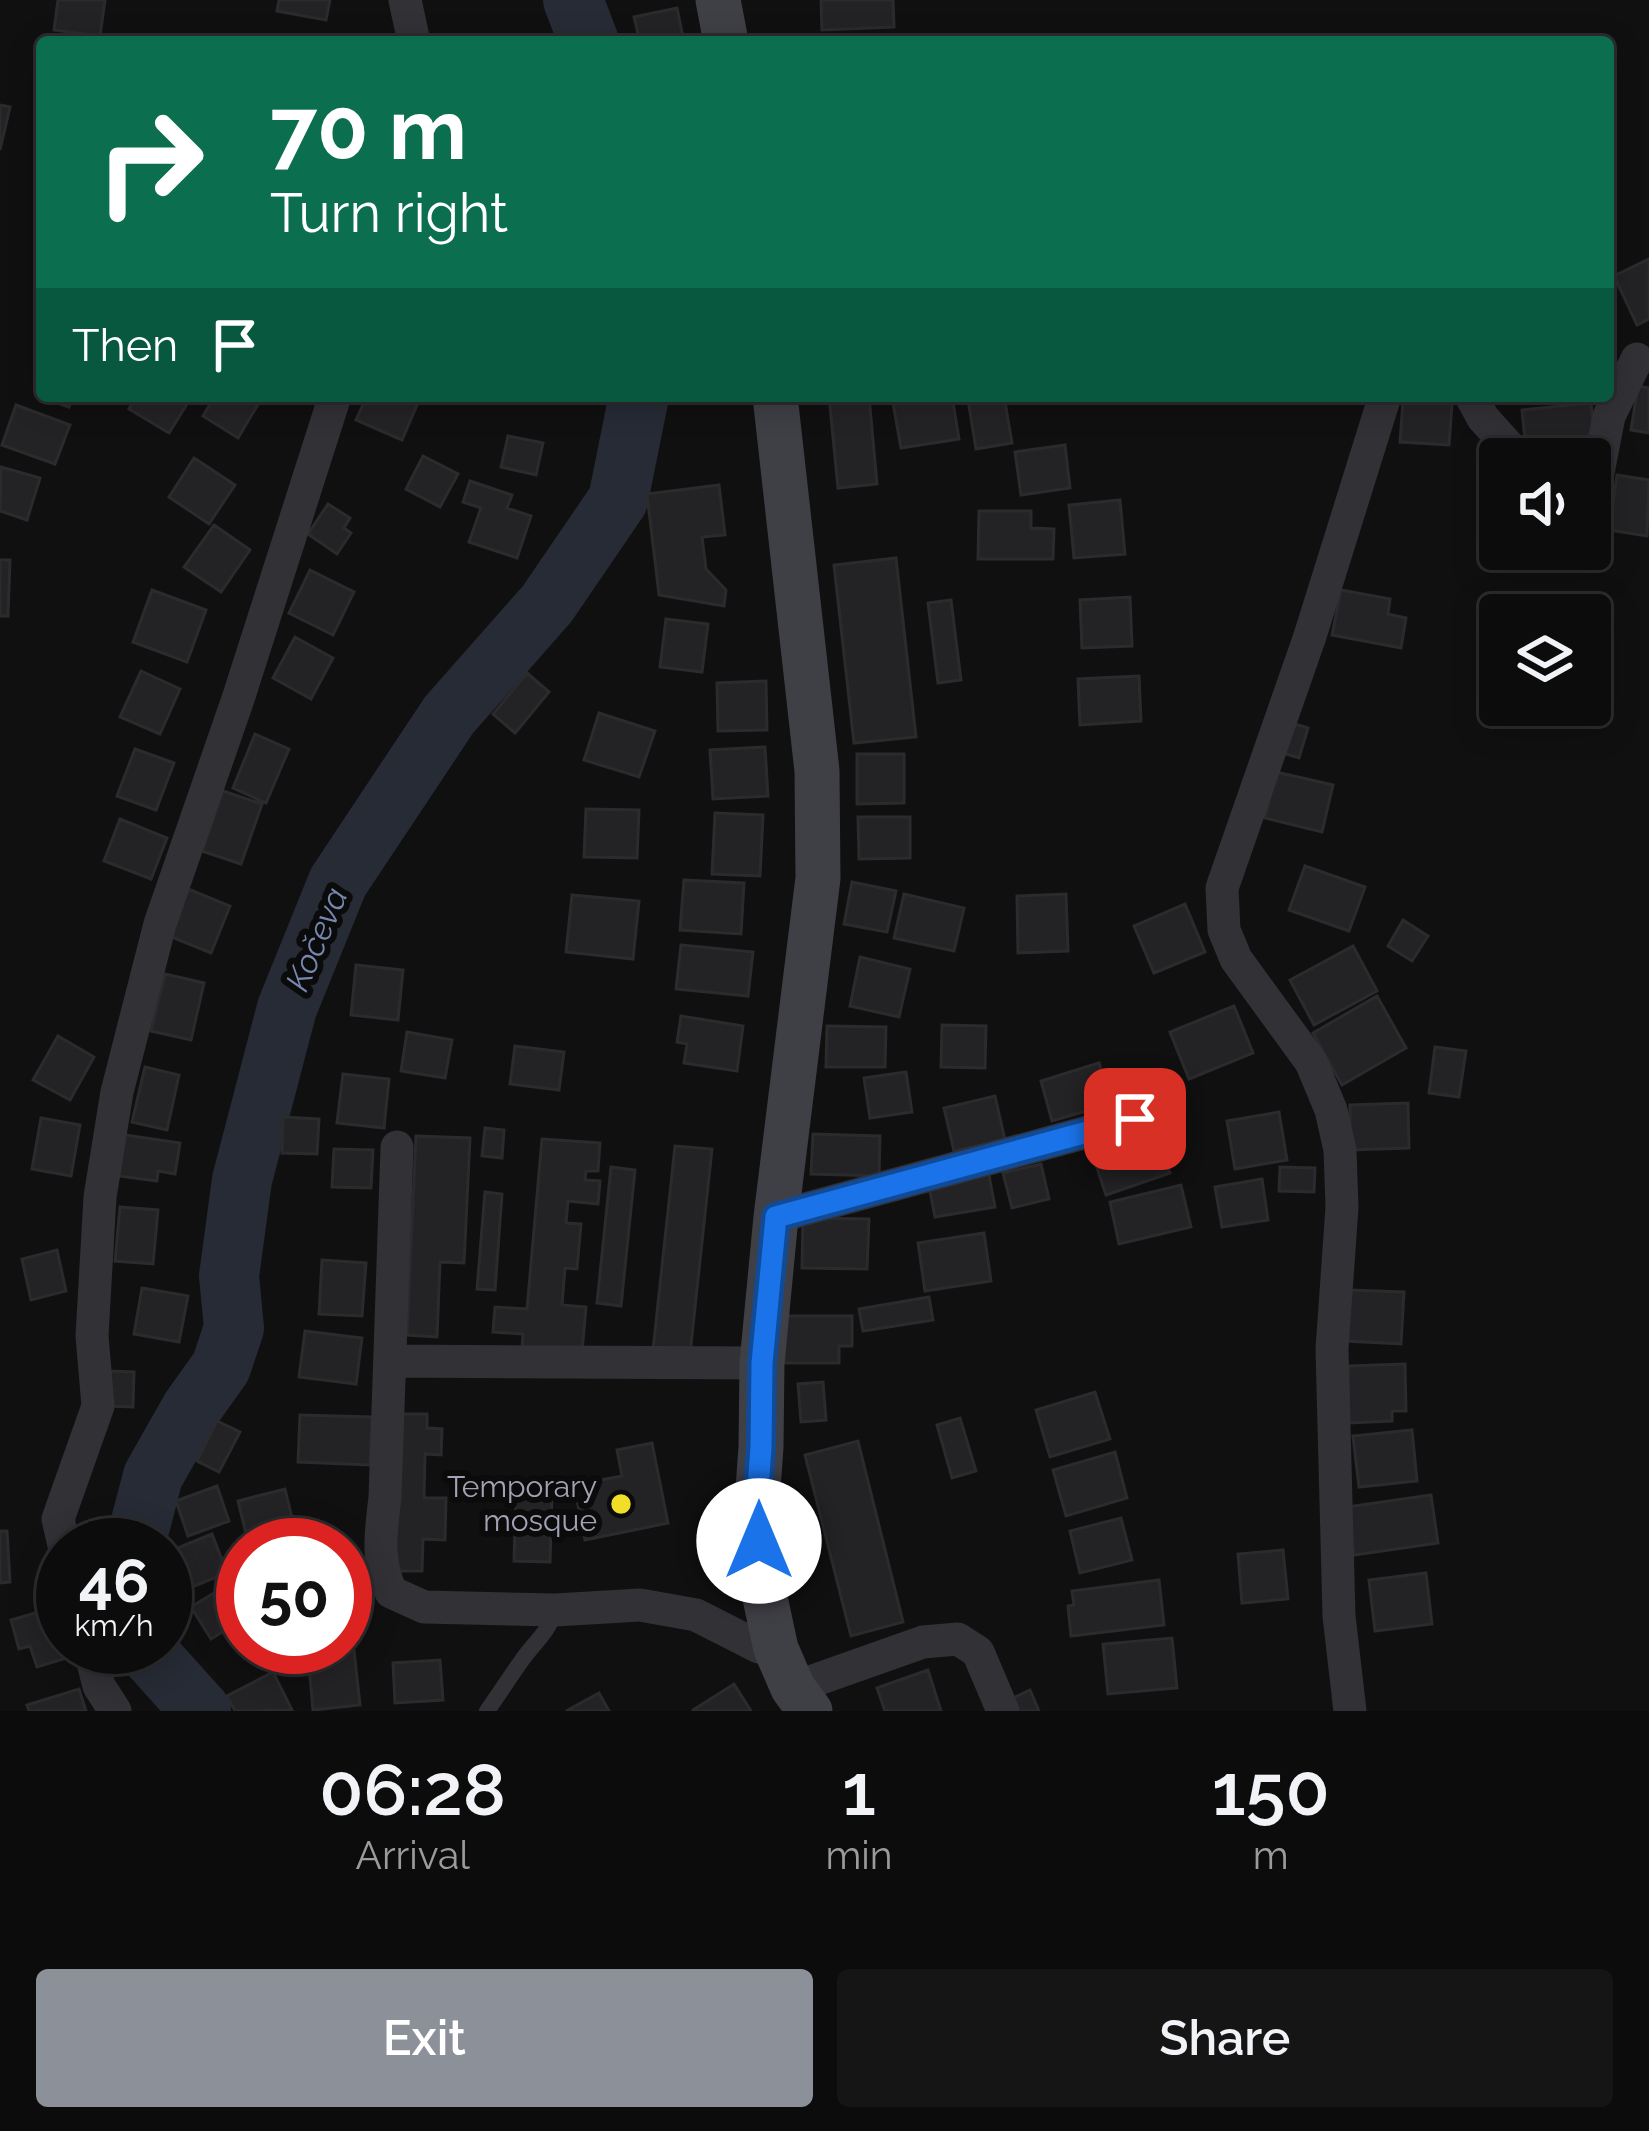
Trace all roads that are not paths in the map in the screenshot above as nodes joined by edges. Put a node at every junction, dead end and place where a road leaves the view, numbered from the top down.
1 (405, 0) edge
2 (718, 0) edge
3 (413, 36) edge
4 (725, 36) edge
5 (1637, 359) dead end
6 (333, 402) edge
7 (776, 402) edge
8 (1383, 402) edge
9 (1474, 402) edge
10 (1501, 438) edge
11 (1605, 438) edge
12 (1135, 1119) dead end
13 (397, 1147) dead end
14 (776, 1217) junction
15 (390, 1361) junction
16 (762, 1363) junction
17 (58, 1518) edge
18 (555, 1610) junction
19 (96, 1674) edge
20 (793, 1683) edge
21 (115, 1711) edge
22 (487, 1711) edge
23 (1003, 1711) edge
24 (1350, 1711) edge

1 - 3 street
2 - 4 main road
5 - 11 street
6 - 17 street
7 - 14 main road
8 - 24 street
9 - 10 street
12 - 14 street
13 - 15 street
14 - 16 main road
15 - 16 street
15 - 18 street
16 - 20 main road
18 - 20 street
18 - 22 lane
19 - 21 street
20 - 23 street

